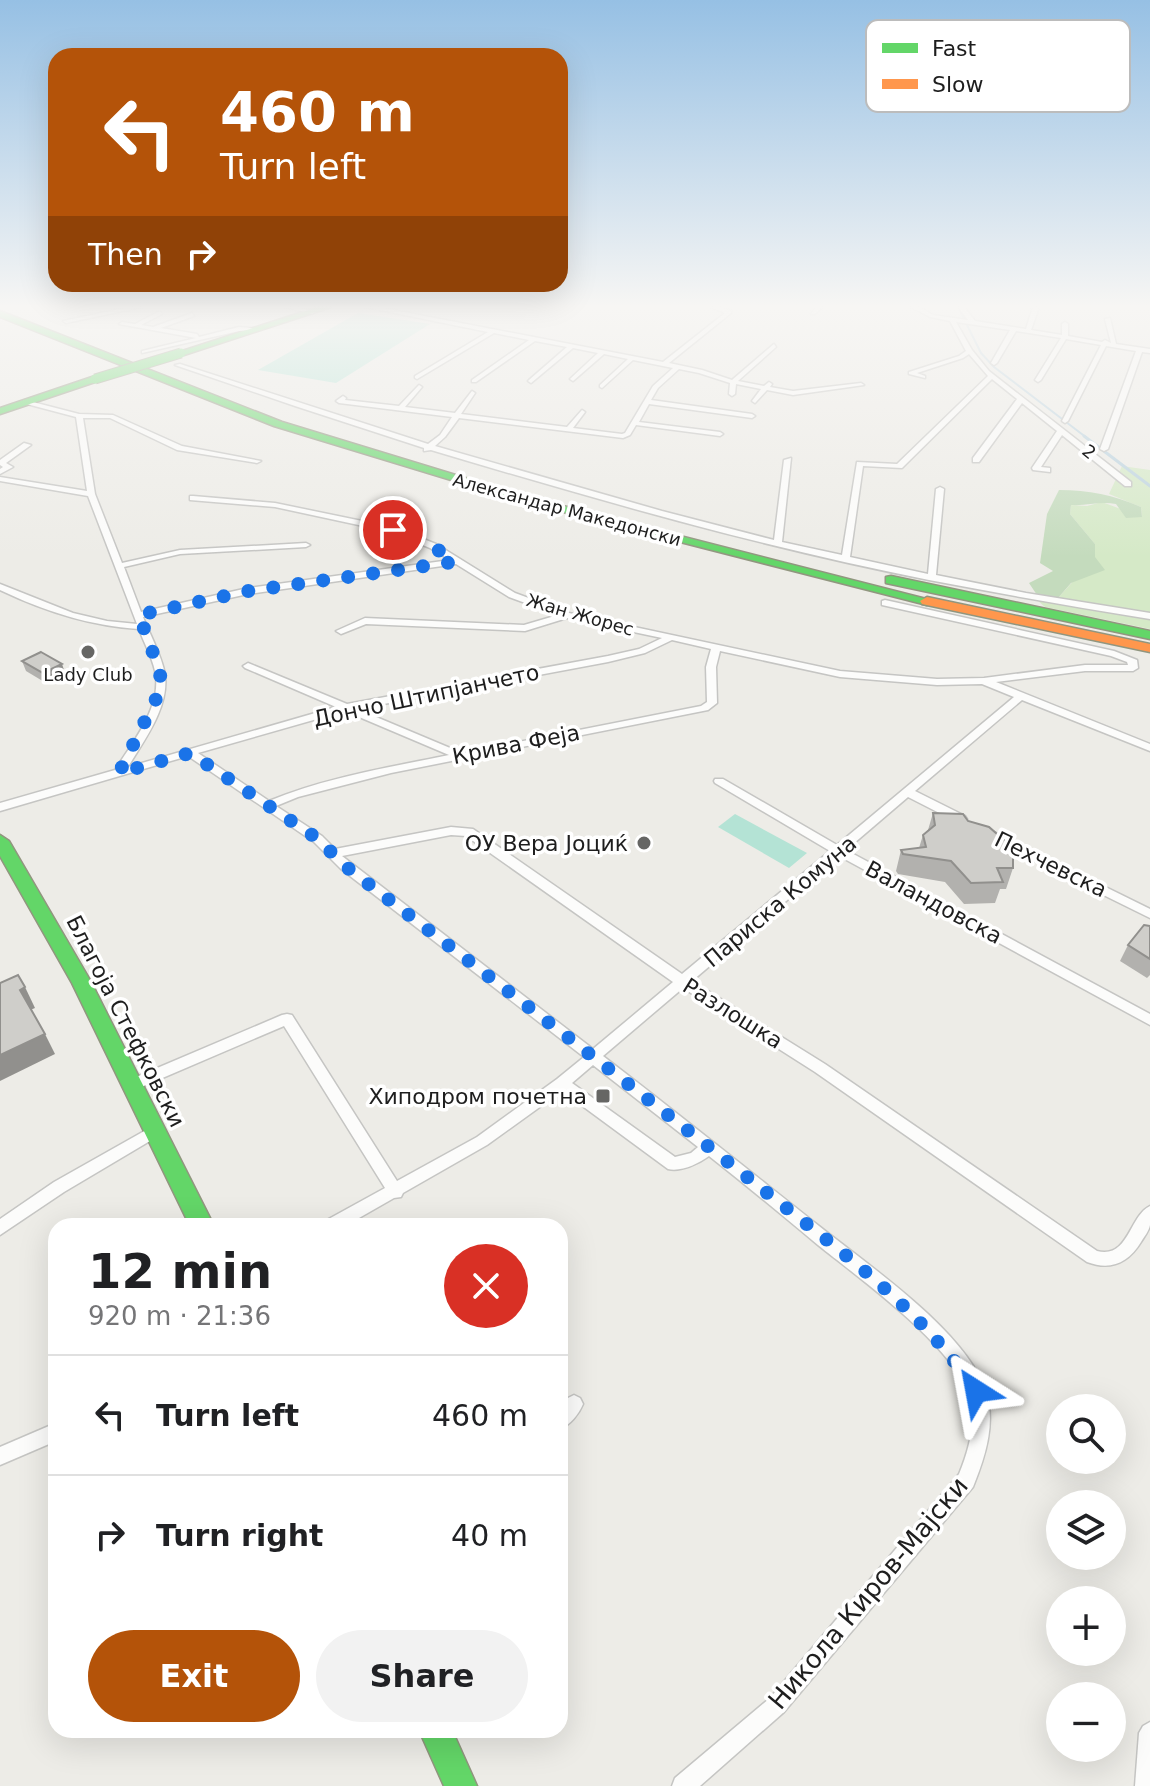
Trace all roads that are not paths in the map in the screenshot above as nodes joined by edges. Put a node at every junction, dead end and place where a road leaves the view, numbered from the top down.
1 (60, 390) edge
2 (193, 390) edge
3 (220, 390) edge
4 (260, 390) edge
5 (416, 390) edge
6 (653, 390) edge
7 (732, 390) edge
8 (764, 390) edge
9 (784, 390) edge
10 (817, 390) edge
11 (976, 390) edge
12 (1010, 390) edge
13 (1082, 390) edge
14 (1125, 390) edge
15 (472, 393) dead end
16 (732, 394) dead end
17 (1021, 399) junction
18 (755, 401) dead end
19 (25, 402) junction
20 (648, 402) junction
21 (401, 408) junction
22 (0, 411) edge
23 (582, 412) dead end
24 (317, 413) junction
25 (79, 416) junction
26 (457, 416) junction
27 (752, 416) dead end
28 (1065, 421) dead end
29 (634, 423) junction
30 (569, 429) junction
31 (1061, 431) junction
32 (720, 434) dead end
33 (27, 445) dead end
34 (427, 449) junction
35 (1104, 449) dead end
36 (788, 460) dead end
37 (976, 460) dead end
38 (257, 461) dead end
39 (1047, 470) dead end
40 (0, 472) edge
41 (0, 479) edge
42 (1128, 484) dead end
43 (940, 489) dead end
44 (91, 494) junction
45 (193, 498) dead end
46 (778, 543) junction
47 (306, 545) dead end
48 (846, 559) junction
49 (454, 562) junction
50 (118, 566) junction
51 (932, 578) junction
52 (0, 587) edge
53 (885, 603) dead end
54 (139, 615) junction
55 (567, 615) junction
56 (1150, 616) edge
57 (143, 627) junction
58 (341, 631) dead end
59 (1150, 635) edge
60 (668, 639) junction
61 (1150, 648) edge
62 (716, 649) junction
63 (248, 666) dead end
64 (984, 681) junction
65 (1021, 696) junction
66 (344, 708) junction
67 (1150, 748) edge
68 (190, 753) junction
69 (458, 755) junction
70 (119, 773) junction
71 (719, 781) dead end
72 (909, 793) junction
73 (268, 805) junction
74 (0, 807) edge
75 (0, 841) edge
76 (839, 851) junction
77 (332, 854) junction
78 (1150, 914) edge
79 (682, 981) junction
80 (1150, 1020) edge
81 (595, 1058) junction
82 (562, 1083) junction
83 (134, 1084) junction
84 (155, 1131) junction
85 (709, 1147) junction
86 (396, 1192) junction
87 (1150, 1213) edge
88 (198, 1218) edge
89 (346, 1218) edge
90 (0, 1228) edge
91 (574, 1404) dead end
92 (568, 1411) edge
93 (48, 1435) edge
94 (0, 1456) edge
95 (1150, 1733) edge
96 (439, 1738) edge
97 (461, 1786) edge
98 (683, 1786) edge
99 (1146, 1786) edge

1 - 19 street, bridge
2 - 61 street, Александар Македонски
3 - 59 street, Александар Македонски
4 - 24 street
5 - 21 street
6 - 20 street
7 - 16 street
8 - 18 street
9 - 10 street
11 - 48 street
12 - 17 street, 2
13 - 28 street
14 - 35 street
15 - 26 street
17 - 31 street, 2
17 - 37 street
19 - 22 street
19 - 25 street
20 - 27 street
20 - 29 street
21 - 24 street
21 - 26 street
23 - 30 street
24 - 34 street
25 - 38 street
25 - 44 street
26 - 30 street
26 - 34 street
29 - 30 street
29 - 32 street
31 - 39 street
31 - 42 street, 2
33 - 40 street
34 - 46 street
36 - 46 street
41 - 44 street
43 - 51 street
44 - 50 street
45 - 49 street, Жан Жорес
46 - 48 street
47 - 50 street
48 - 51 street
49 - 54 street
49 - 55 street, Жан Жорес
50 - 54 street
51 - 56 street
52 - 57 street
53 - 64 street, Жан Жорес
54 - 57 street
55 - 58 street
55 - 60 street, Жан Жорес
57 - 70 street
60 - 62 street, Жан Жорес
60 - 66 street, Дончо Штипјанчето
62 - 64 street, Жан Жорес
62 - 69 street, Крива Феја
63 - 66 street
64 - 65 street, Жан Жорес
65 - 67 street, Жан Жорес
65 - 72 street, Париска Комуна
66 - 68 street, Дончо Штипјанчето
66 - 69 street
68 - 70 street, Дончо Штипјанчето
68 - 73 street, Никола Киров-Мајски
69 - 73 street, Крива Феја
70 - 74 street, Дончо Штипјанчето
71 - 76 street, Валандовска
72 - 76 street, Париска Комуна
72 - 78 street, Пехчевска
73 - 77 street, Никола Киров-Мајски
75 - 83 street, Благоја Стефковски
76 - 79 street, Париска Комуна
76 - 80 street, Валандовска
77 - 79 street, Разлошка
77 - 81 street, Никола Киров-Мајски
79 - 81 street, Париска Комуна
79 - 87 street, Разлошка
81 - 82 street, Париска Комуна
81 - 85 street, Никола Киров-Мајски
82 - 85 street
82 - 86 street, Париска Комуна
83 - 84 street, Благоја Стефковски
83 - 86 street
84 - 88 street, Благоја Стефковски
84 - 90 street
85 - 98 street, Никола Киров-Мајски
86 - 89 street, Париска Комуна
91 - 92 street
93 - 94 street
95 - 99 street
96 - 97 street

